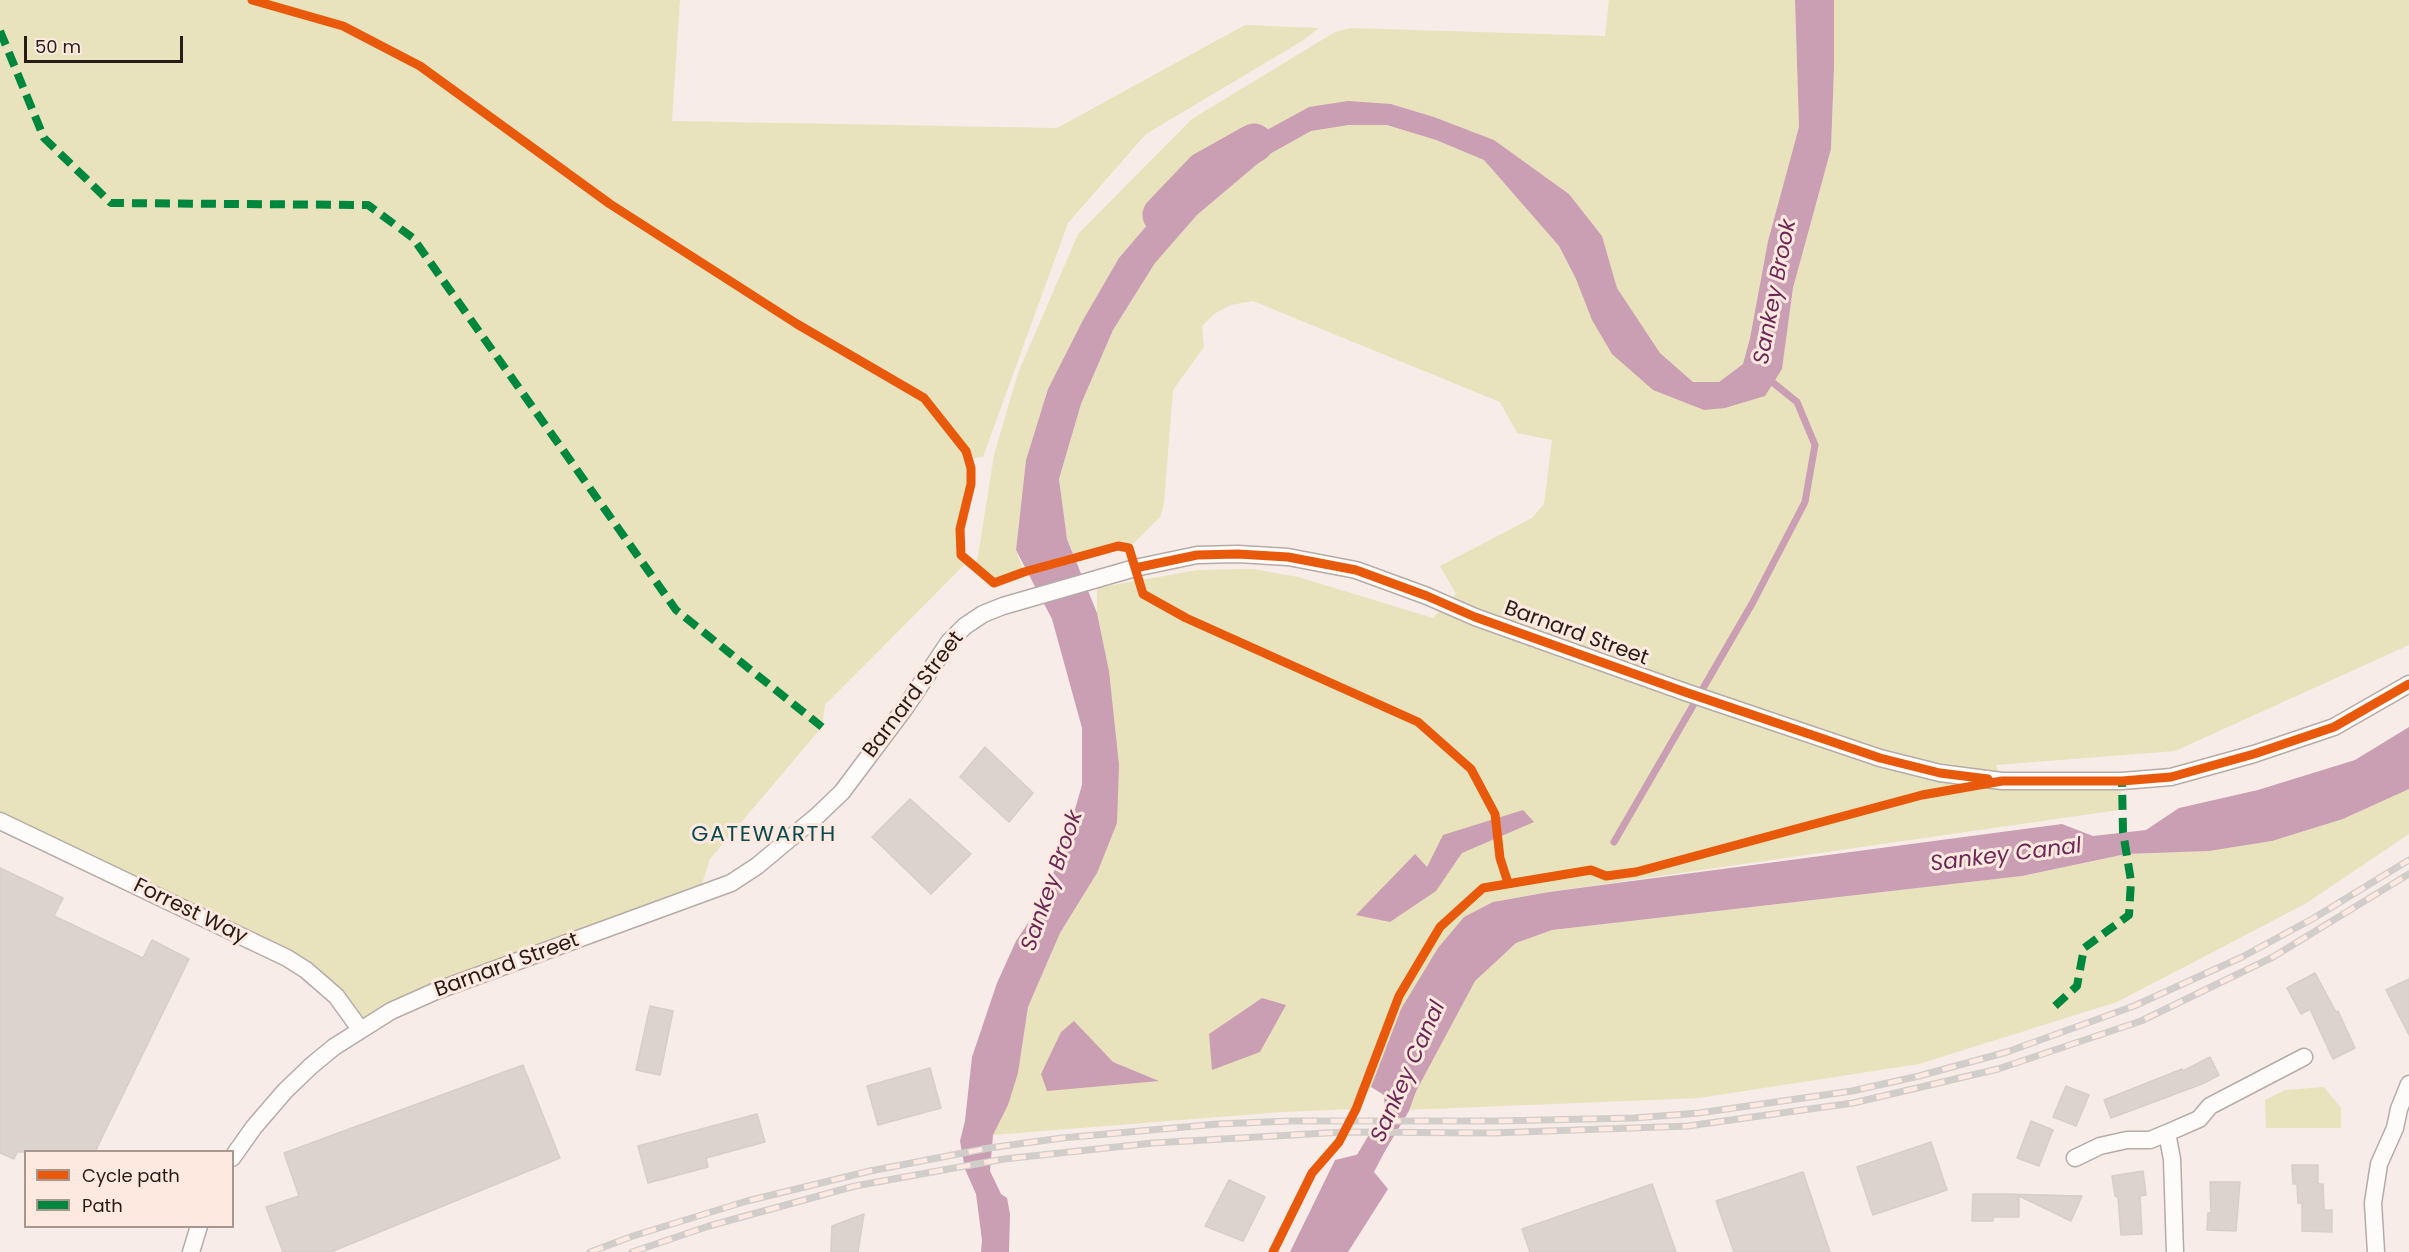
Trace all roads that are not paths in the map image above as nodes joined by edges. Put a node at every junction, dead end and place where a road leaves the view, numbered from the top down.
1 (2409, 684) edge
2 (0, 821) edge
3 (360, 1029) junction
4 (2304, 1057) dead end
5 (2409, 1084) edge
6 (2167, 1133) junction
7 (234, 1155) edge
8 (2075, 1158) dead end
9 (199, 1228) edge
10 (191, 1252) edge
11 (2175, 1252) edge
12 (2376, 1252) edge

1 - 3 street, Barnard Street
2 - 3 street, Forrest Way
3 - 7 street, Barnard Street
4 - 6 street
5 - 12 street
6 - 8 street
6 - 11 street
9 - 10 street

